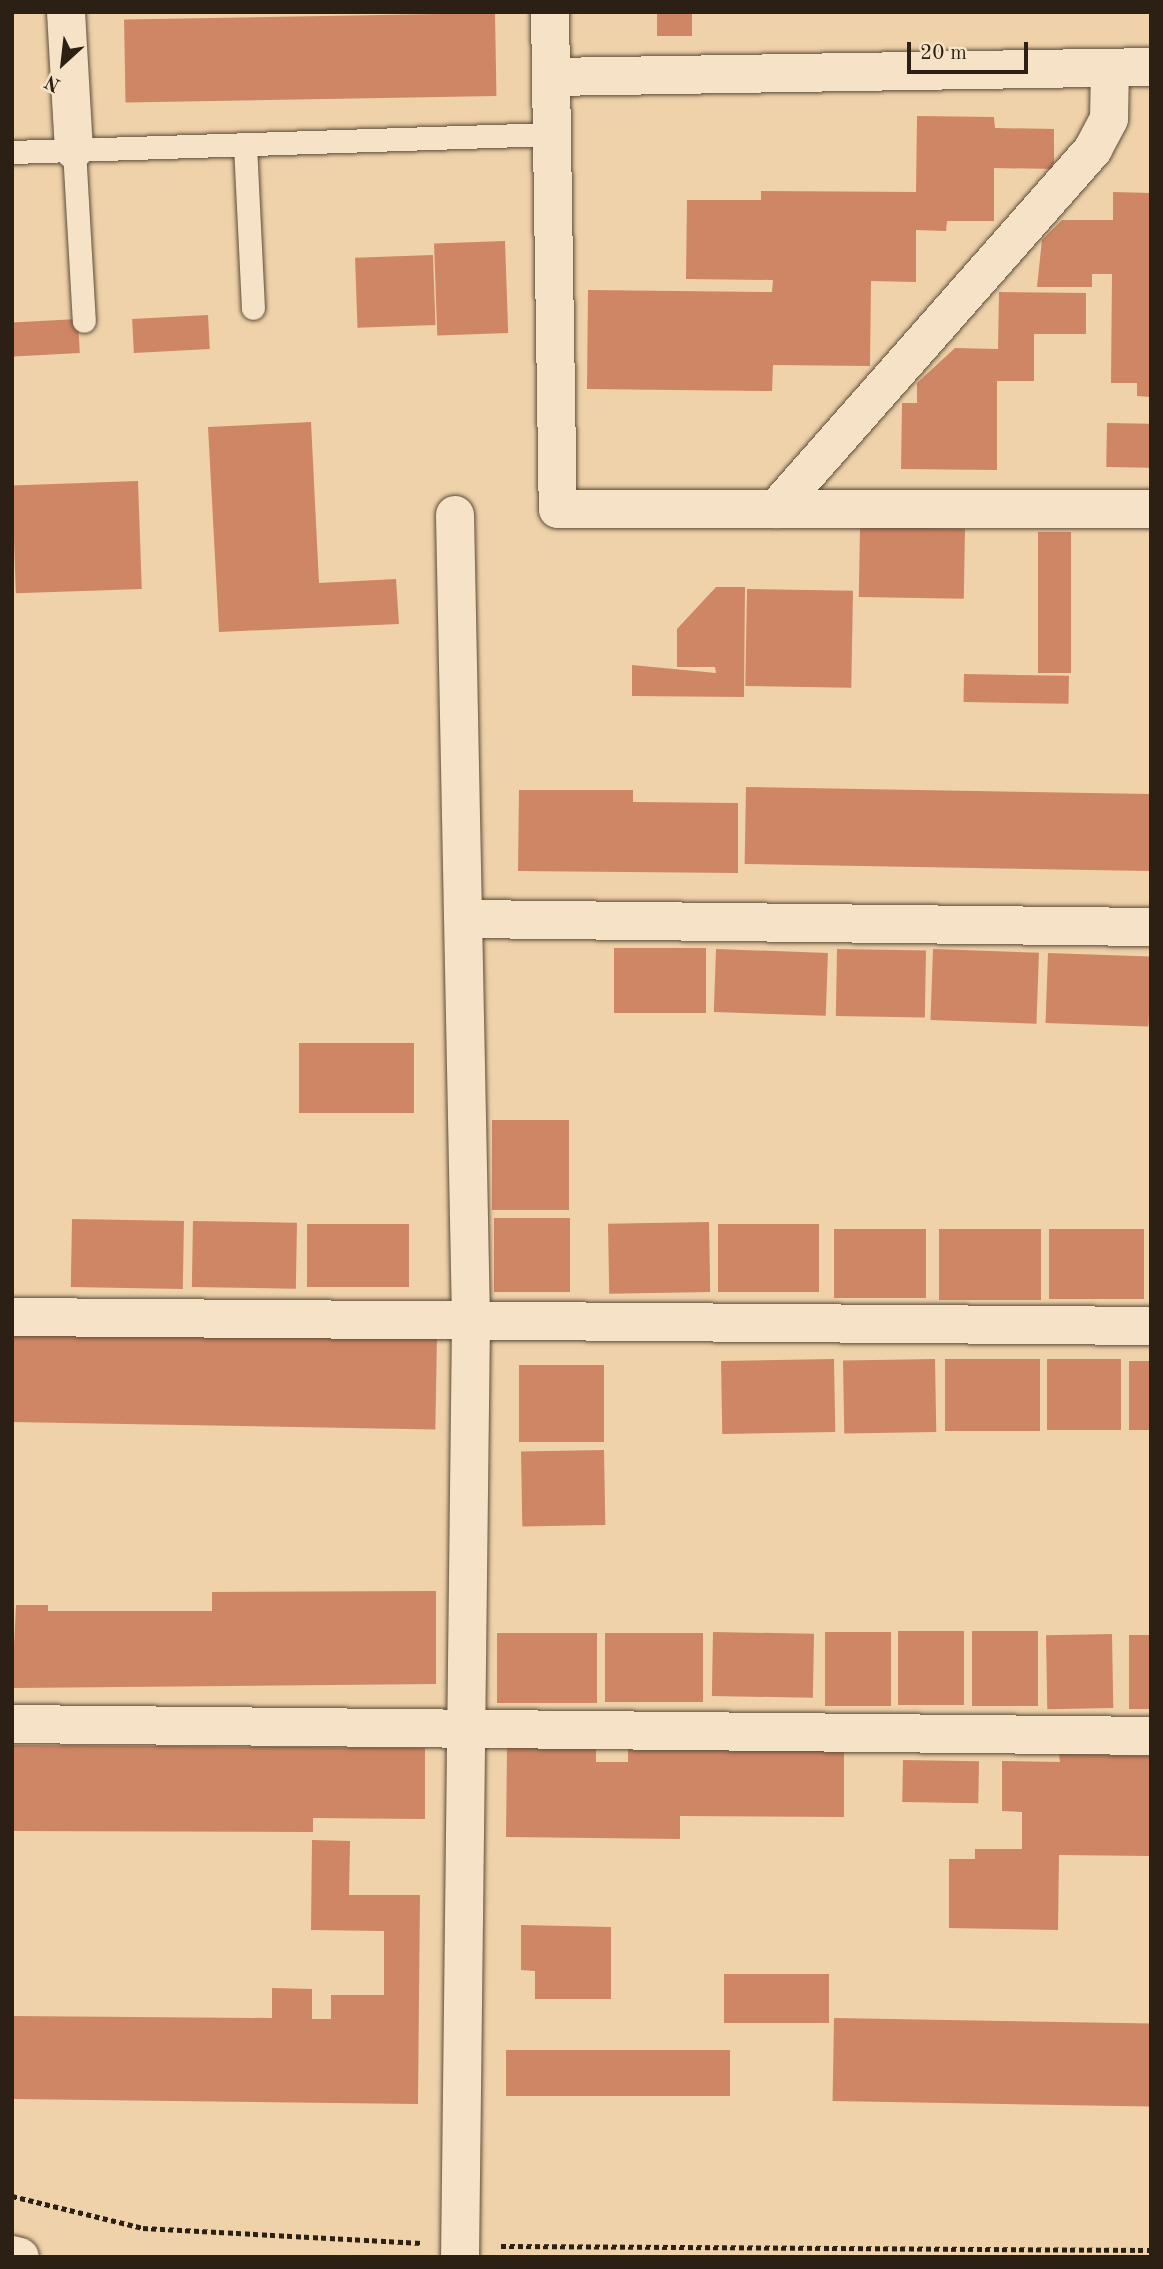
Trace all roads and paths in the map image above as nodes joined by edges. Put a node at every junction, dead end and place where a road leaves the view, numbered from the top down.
1 (66, 12) edge
2 (550, 12) edge
3 (1110, 68) junction
4 (1151, 68) edge
5 (551, 78) junction
6 (552, 134) junction
7 (244, 145) junction
8 (74, 150) junction
9 (12, 152) edge
10 (253, 308) dead end
11 (84, 321) dead end
12 (776, 509) junction
13 (1151, 509) edge
14 (456, 515) dead end
15 (467, 919) junction
16 (1151, 927) edge
17 (12, 1317) edge
18 (471, 1321) junction
19 (1151, 1326) edge
20 (12, 1724) edge
21 (469, 1729) junction
22 (1151, 1736) edge
23 (12, 2196) edge
24 (1151, 2250) edge
25 (460, 2251) edge
26 (12, 2255) edge
27 (20, 2257) edge

1 - 8 street
2 - 5 street
3 - 4 street
3 - 5 street
3 - 12 street
5 - 6 street
6 - 7 lane
6 - 12 street
7 - 8 lane
7 - 10 lane
8 - 9 lane
8 - 11 lane
12 - 13 street
14 - 15 street
15 - 16 street
15 - 18 street
17 - 18 street
18 - 19 street
18 - 21 street
20 - 21 street
21 - 22 street
21 - 25 street
23 - 25 path
24 - 25 path
26 - 27 street

